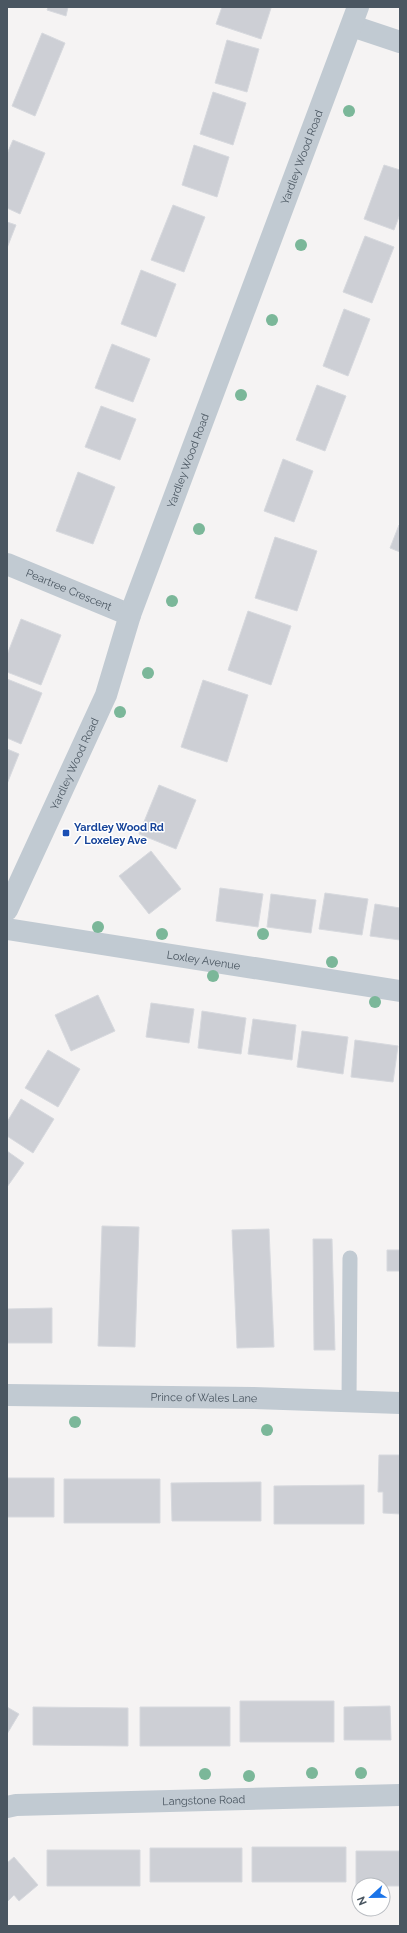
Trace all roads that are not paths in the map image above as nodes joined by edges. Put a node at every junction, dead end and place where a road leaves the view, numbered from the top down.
1 (355, 16) edge
2 (400, 42) edge
3 (7, 564) edge
4 (130, 615) junction
5 (7, 910) edge
6 (7, 929) edge
7 (400, 991) edge
8 (350, 1258) dead end
9 (7, 1395) edge
10 (348, 1402) junction
11 (400, 1403) edge
12 (400, 1795) edge
13 (7, 1807) edge

1 - 2 street
1 - 4 street, Yardley Wood Road
3 - 4 street, Peartree Crescent
4 - 5 street, Yardley Wood Road
6 - 7 street, Loxley Avenue
8 - 10 lane
9 - 10 street, Prince of Wales Lane
10 - 11 street, Prince of Wales Lane
12 - 13 street, Langstone Road

